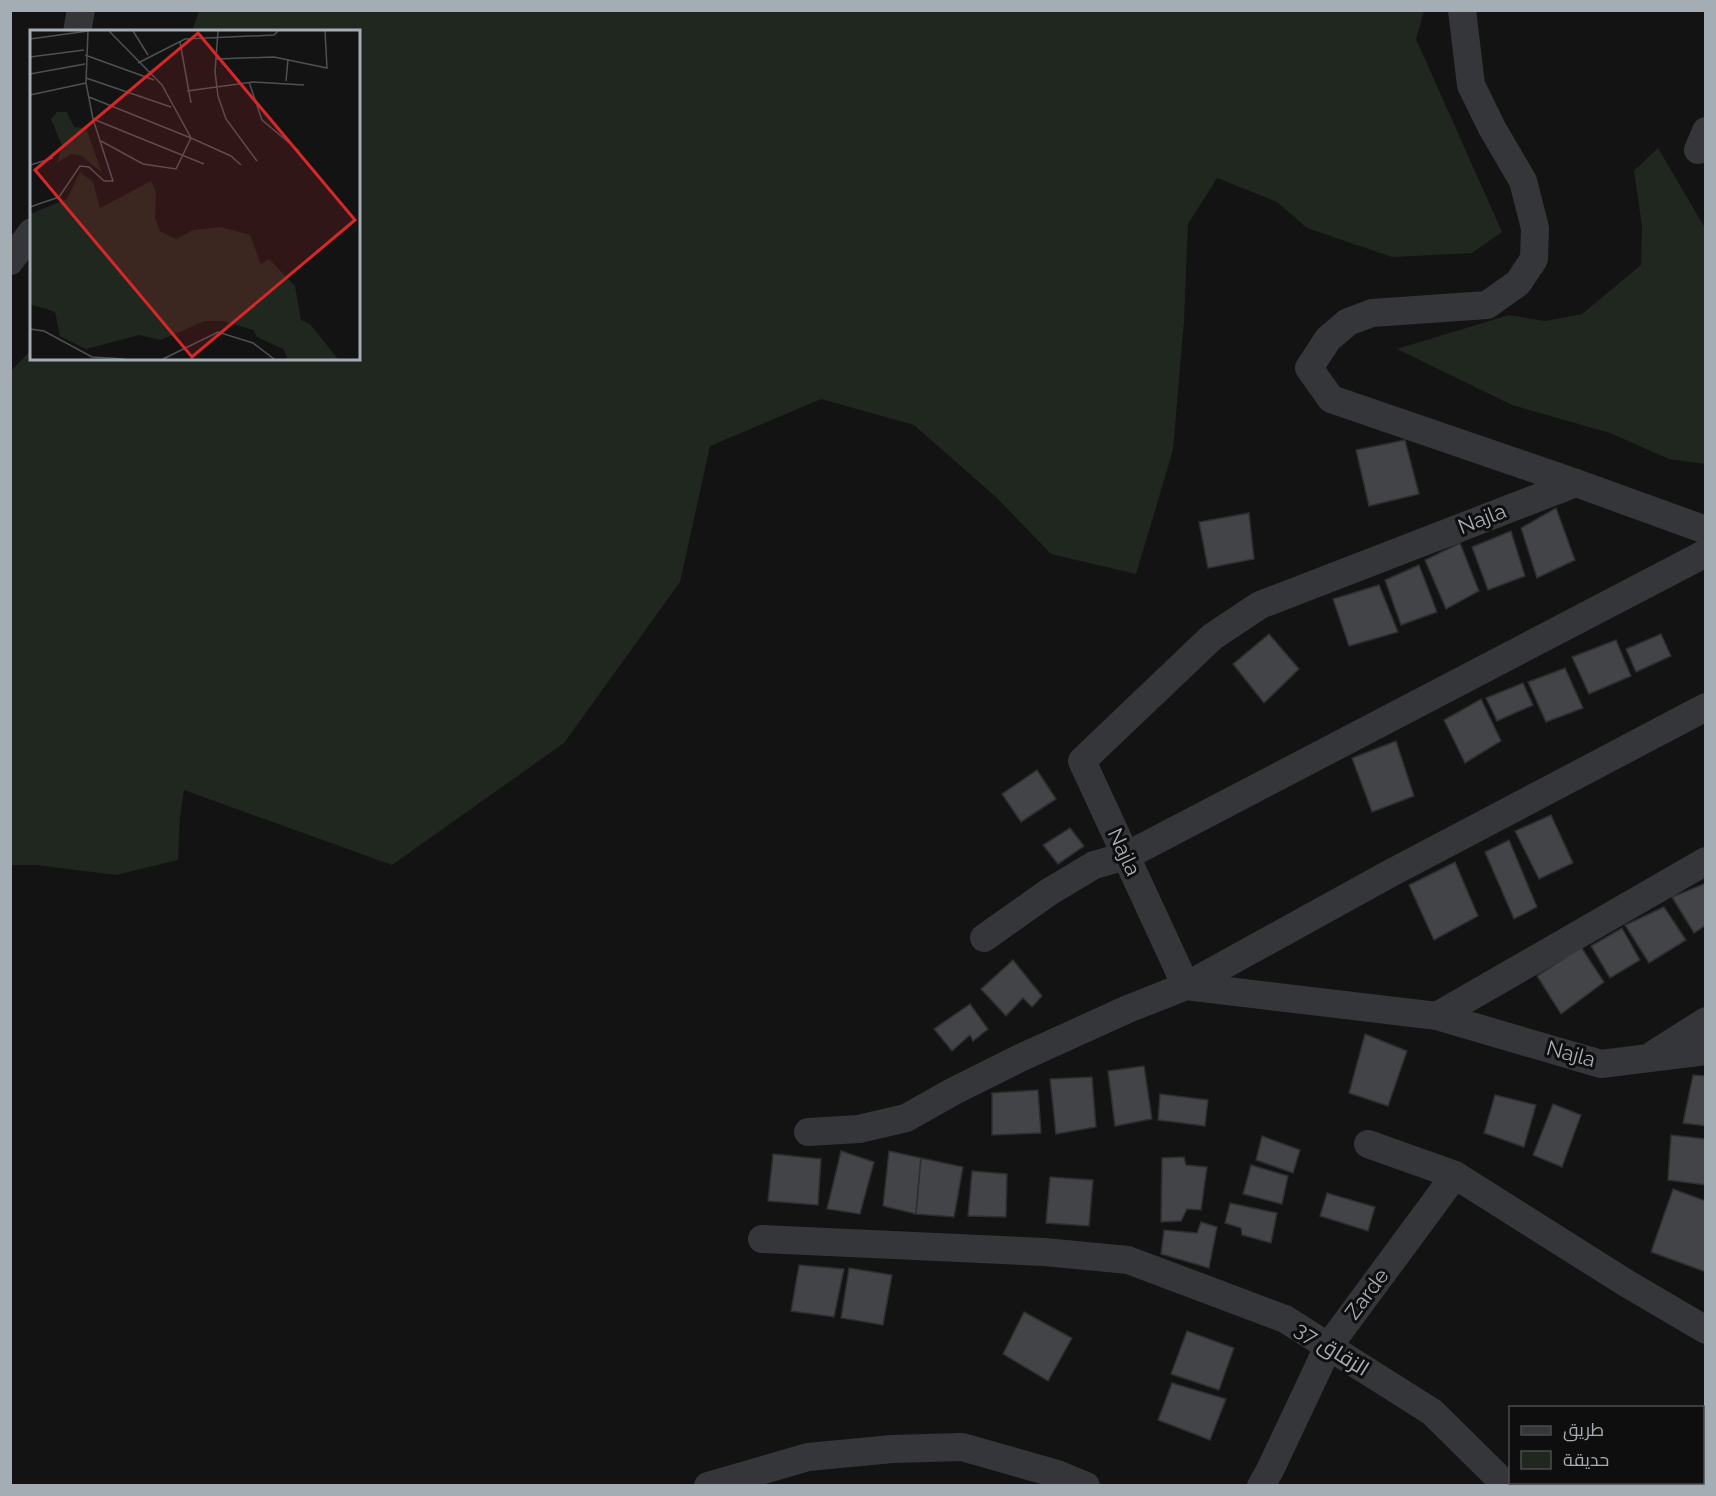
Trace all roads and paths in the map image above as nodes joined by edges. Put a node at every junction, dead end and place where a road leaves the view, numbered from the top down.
1 (81, 10) edge
2 (1462, 10) edge
3 (77, 30) edge
4 (30, 235) edge
5 (10, 261) edge
6 (1576, 483) junction
7 (1706, 530) edge
8 (1706, 553) edge
9 (1706, 707) edge
10 (1126, 856) junction
11 (1706, 861) edge
12 (984, 938) dead end
13 (1186, 986) junction
14 (1437, 1016) junction
15 (1706, 1021) edge
16 (1706, 1050) edge
17 (1647, 1058) junction
18 (808, 1132) dead end
19 (1368, 1144) dead end
20 (1455, 1175) junction
21 (762, 1239) dead end
22 (1706, 1330) edge
23 (1328, 1347) junction
24 (1496, 1482) edge
25 (708, 1485) edge
26 (1086, 1485) edge
27 (1261, 1485) edge

1 - 3 street
2 - 6 street
4 - 5 street
6 - 7 street
6 - 10 street, Najla
8 - 10 street
9 - 13 street
10 - 12 street
10 - 13 street, Najla
11 - 14 street
13 - 14 street, Najla
13 - 18 street
14 - 17 street, Najla
15 - 17 street
16 - 17 street, Najla
19 - 20 street
20 - 22 street
20 - 23 street, Zarde
21 - 23 street, الزقاق 37
23 - 24 street, الزقاق 37
23 - 27 street, Zarde
25 - 26 street

